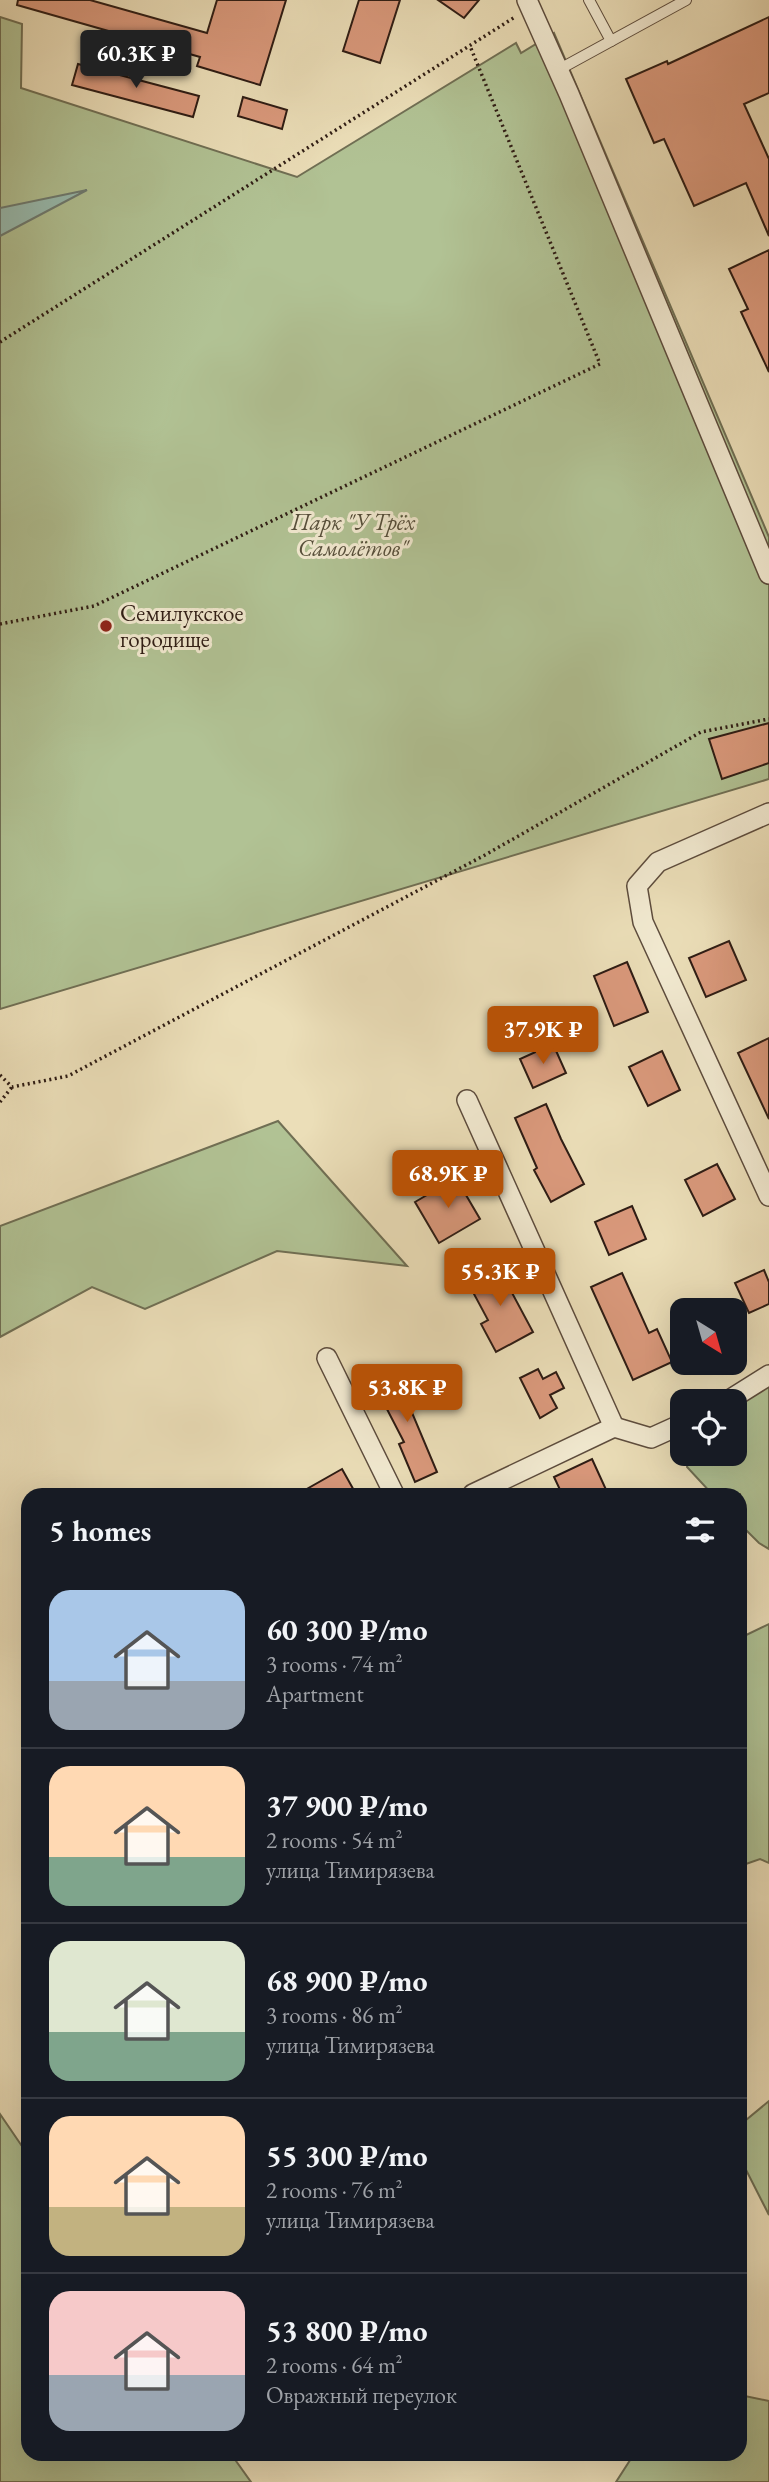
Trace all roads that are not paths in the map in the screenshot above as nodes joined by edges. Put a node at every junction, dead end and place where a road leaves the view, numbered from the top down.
1 (589, 0) edge
2 (686, 0) edge
3 (528, 4) edge
4 (611, 41) junction
5 (558, 70) junction
6 (769, 574) edge
7 (769, 813) edge
8 (467, 1100) dead end
9 (769, 1196) edge
10 (327, 1358) dead end
11 (769, 1375) edge
12 (747, 1389) edge
13 (614, 1427) junction
14 (670, 1429) edge
15 (391, 1488) edge
16 (486, 1488) edge

1 - 4 lane
2 - 4 lane
3 - 5 street
4 - 5 lane
5 - 6 street
7 - 9 street
8 - 13 street
10 - 15 street
11 - 12 street
13 - 14 street
13 - 16 street

